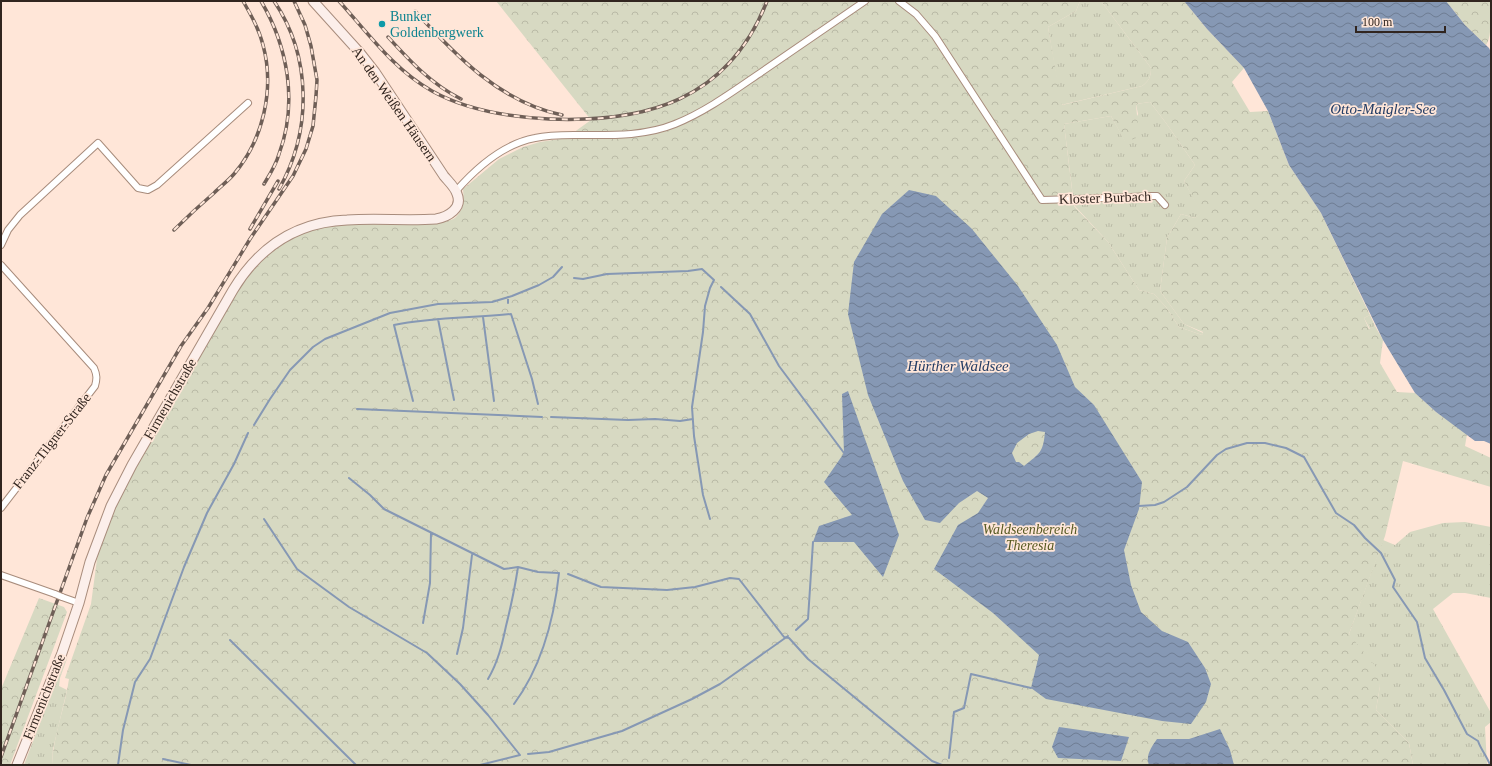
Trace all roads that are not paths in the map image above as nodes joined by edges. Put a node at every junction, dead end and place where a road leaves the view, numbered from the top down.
1 (313, 1) edge
2 (865, 1) edge
3 (899, 1) edge
4 (248, 103) dead end
5 (456, 191) junction
6 (1165, 205) dead end
7 (1, 246) edge
8 (1, 265) edge
9 (1, 508) edge
10 (1, 575) edge
11 (79, 603) junction
12 (17, 765) edge

1 - 5 street, An den Weißen Häusern
2 - 5 street
3 - 6 street, Kloster Burbach
4 - 7 street
5 - 11 street, Firmenichstraße
8 - 9 street, Franz-Tilgner-Straße
10 - 11 street, bridge
11 - 12 street, Firmenichstraße

